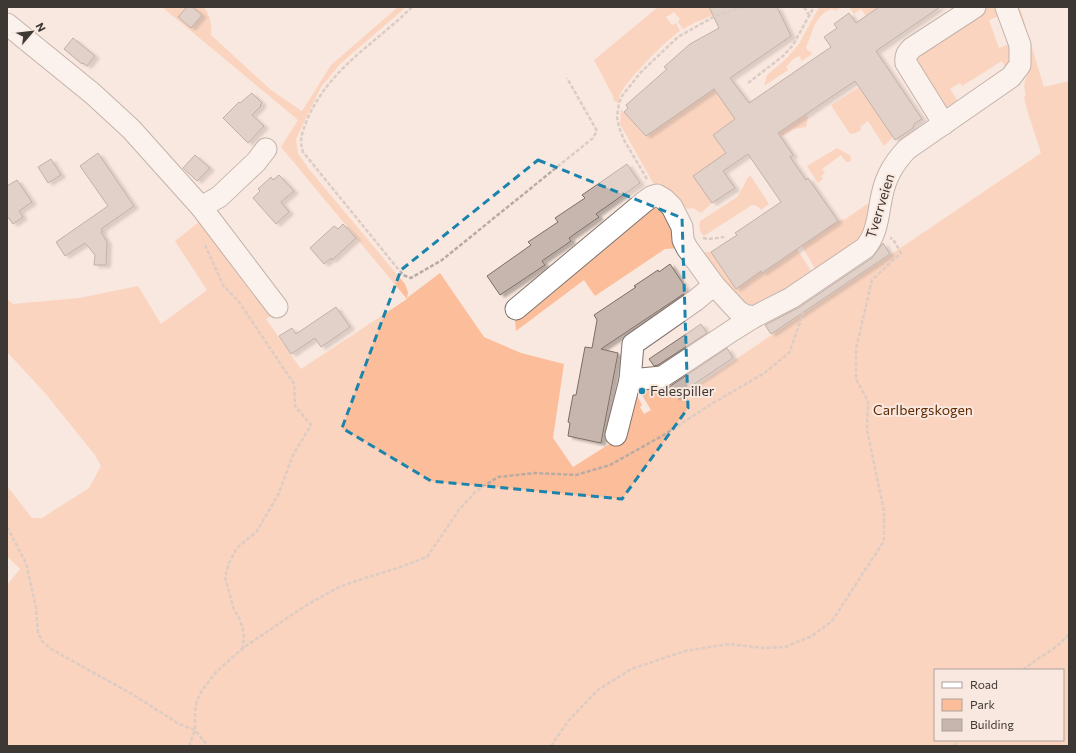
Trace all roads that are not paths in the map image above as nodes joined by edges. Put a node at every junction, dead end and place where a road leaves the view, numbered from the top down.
1 (975, 7) edge
2 (1006, 7) edge
3 (7, 24) edge
4 (944, 124) junction
5 (266, 150) dead end
6 (201, 207) junction
7 (714, 285) junction
8 (277, 307) dead end
9 (516, 309) dead end
10 (754, 317) junction
11 (630, 380) junction
12 (616, 435) dead end

1 - 4 street
2 - 4 street, Tverrveien
3 - 6 street
4 - 10 street, Tverrveien
5 - 6 street
6 - 8 street
7 - 9 street
7 - 10 street
7 - 11 street
10 - 11 street, Tverrveien
11 - 12 street

